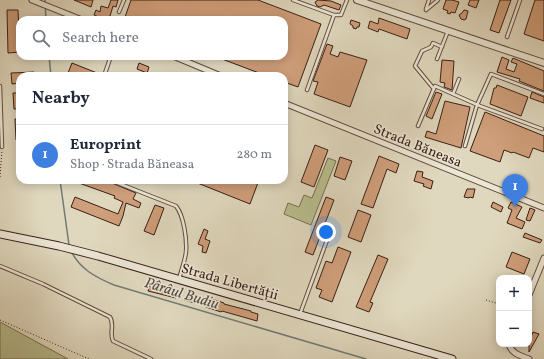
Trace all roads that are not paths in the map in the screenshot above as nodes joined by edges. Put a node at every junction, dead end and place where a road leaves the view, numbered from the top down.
1 (124, 0) edge
2 (293, 0) edge
3 (347, 0) edge
4 (357, 0) edge
5 (429, 0) edge
6 (438, 0) edge
7 (520, 0) edge
8 (35, 1) edge
9 (366, 2) edge
10 (119, 12) dead end
11 (334, 15) junction
12 (71, 16) edge
13 (448, 31) junction
14 (507, 37) dead end
15 (442, 47) junction
16 (437, 59) dead end
17 (110, 60) edge
18 (183, 60) edge
19 (544, 63) edge
20 (105, 72) edge
21 (211, 72) edge
22 (459, 79) dead end
23 (0, 86) edge
24 (434, 88) junction
25 (307, 90) dead end
26 (453, 94) junction
27 (544, 94) edge
28 (288, 105) edge
29 (477, 105) junction
30 (418, 126) dead end
31 (542, 128) dead end
32 (465, 146) dead end
33 (2, 147) road end
34 (120, 184) edge
35 (544, 208) edge
36 (330, 232) dead end
37 (0, 234) edge
38 (544, 258) edge
39 (0, 266) edge
40 (178, 280) junction
41 (532, 288) edge
42 (300, 315) junction
43 (510, 347) edge
44 (151, 359) edge
45 (452, 359) edge
46 (529, 359) edge

1 - 10 lane
2 - 11 lane
3 - 11 lane
4 - 9 street
5 - 6 lane
7 - 14 lane
8 - 12 street
9 - 13 street
11 - 25 lane
13 - 15 lane
13 - 19 street
15 - 16 lane
15 - 24 lane
17 - 20 lane
18 - 21 street
22 - 26 lane
23 - 33 lane
24 - 26 lane
24 - 30 lane
26 - 29 lane
27 - 29 lane
28 - 35 street, Strada Băneasa
29 - 31 lane
29 - 32 lane
34 - 40 lane
36 - 42 lane
37 - 40 main road, Strada Libertății
38 - 41 street
39 - 44 lane
40 - 42 main road, Strada Libertății
42 - 45 main road, Strada Libertății
43 - 46 street

